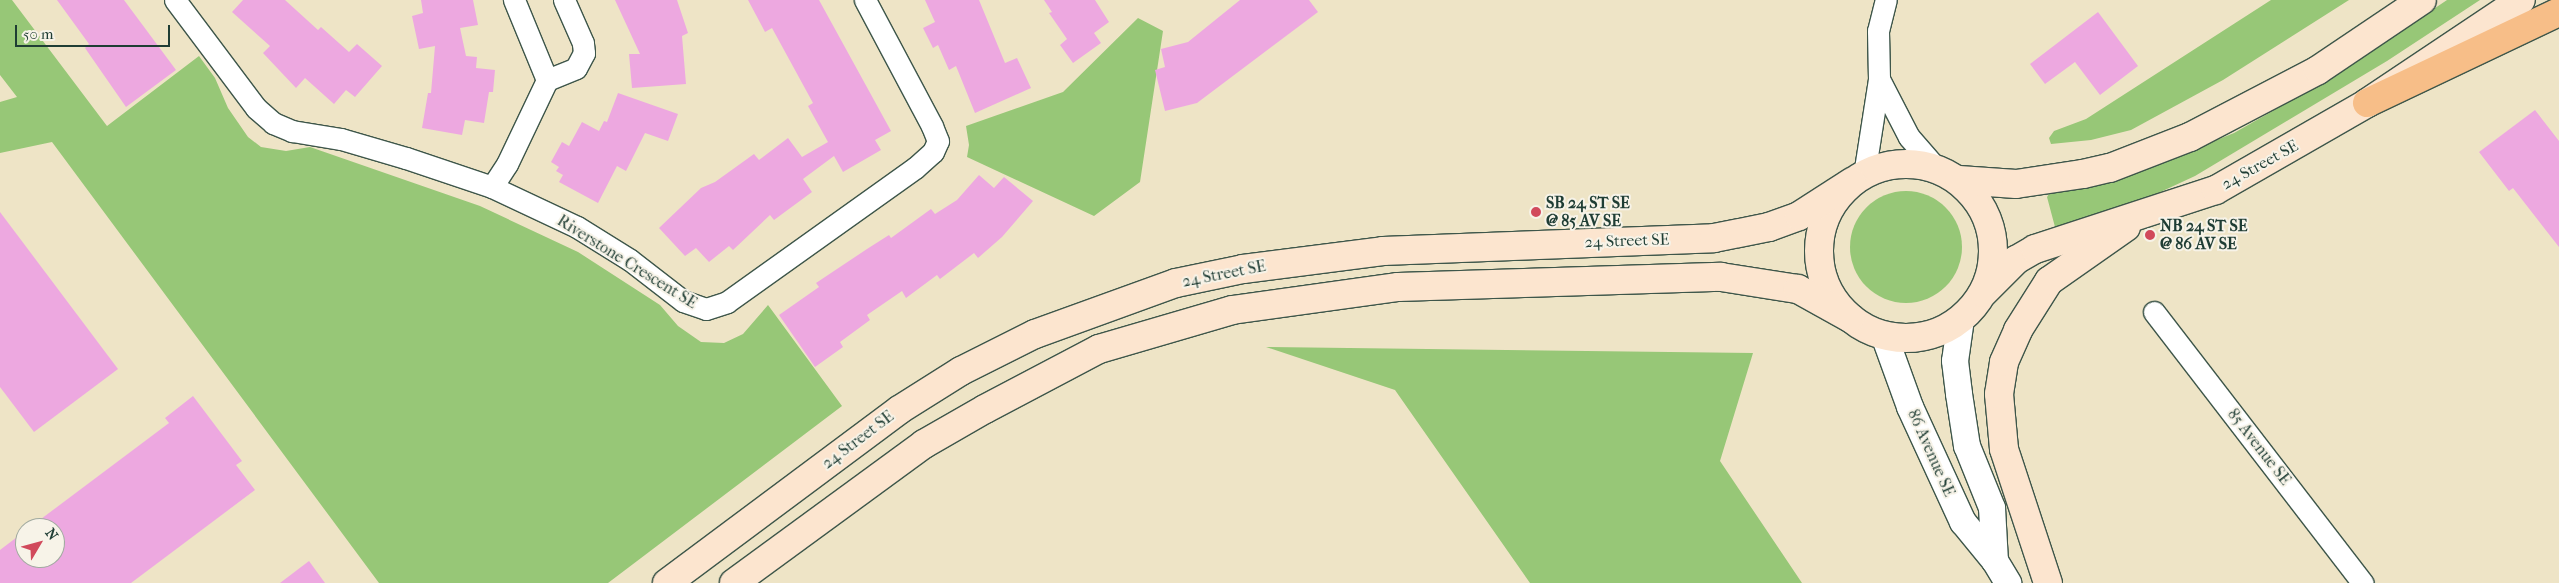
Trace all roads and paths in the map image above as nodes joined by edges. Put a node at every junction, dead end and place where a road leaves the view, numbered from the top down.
1 (175, 0) edge
2 (514, 0) edge
3 (564, 0) edge
4 (865, 0) edge
5 (1886, 0) edge
6 (2422, 0) edge
7 (2521, 0) edge
8 (2559, 12) edge
9 (547, 80) junction
10 (1879, 80) junction
11 (2367, 103) junction
12 (1948, 175) junction
13 (1858, 178) junction
14 (492, 187) junction
15 (2142, 214) junction
16 (1983, 294) junction
17 (2154, 312) dead end
18 (1850, 318) junction
19 (1961, 319) junction
20 (1884, 335) junction
21 (2001, 572) edge
22 (667, 583) edge
23 (734, 583) edge
24 (2048, 583) edge
25 (2363, 583) edge

1 - 14 street, Riverstone Crescent SE
2 - 9 street
3 - 9 street
4 - 14 street, Riverstone Crescent SE
5 - 10 street
6 - 12 main road
7 - 11 main road, 24 Street SE
8 - 11 highway
9 - 14 street
10 - 12 street
10 - 13 street
11 - 15 main road, 24 Street SE
12 - 13 main road
12 - 16 main road
13 - 18 main road
13 - 22 main road, 24 Street SE
15 - 16 main road, 24 Street SE
15 - 24 main road
16 - 19 main road
17 - 25 street, 85 Avenue SE
18 - 20 main road
18 - 23 main road
19 - 20 main road
19 - 21 street, 86 Avenue SE
20 - 21 street, 86 Avenue SE

